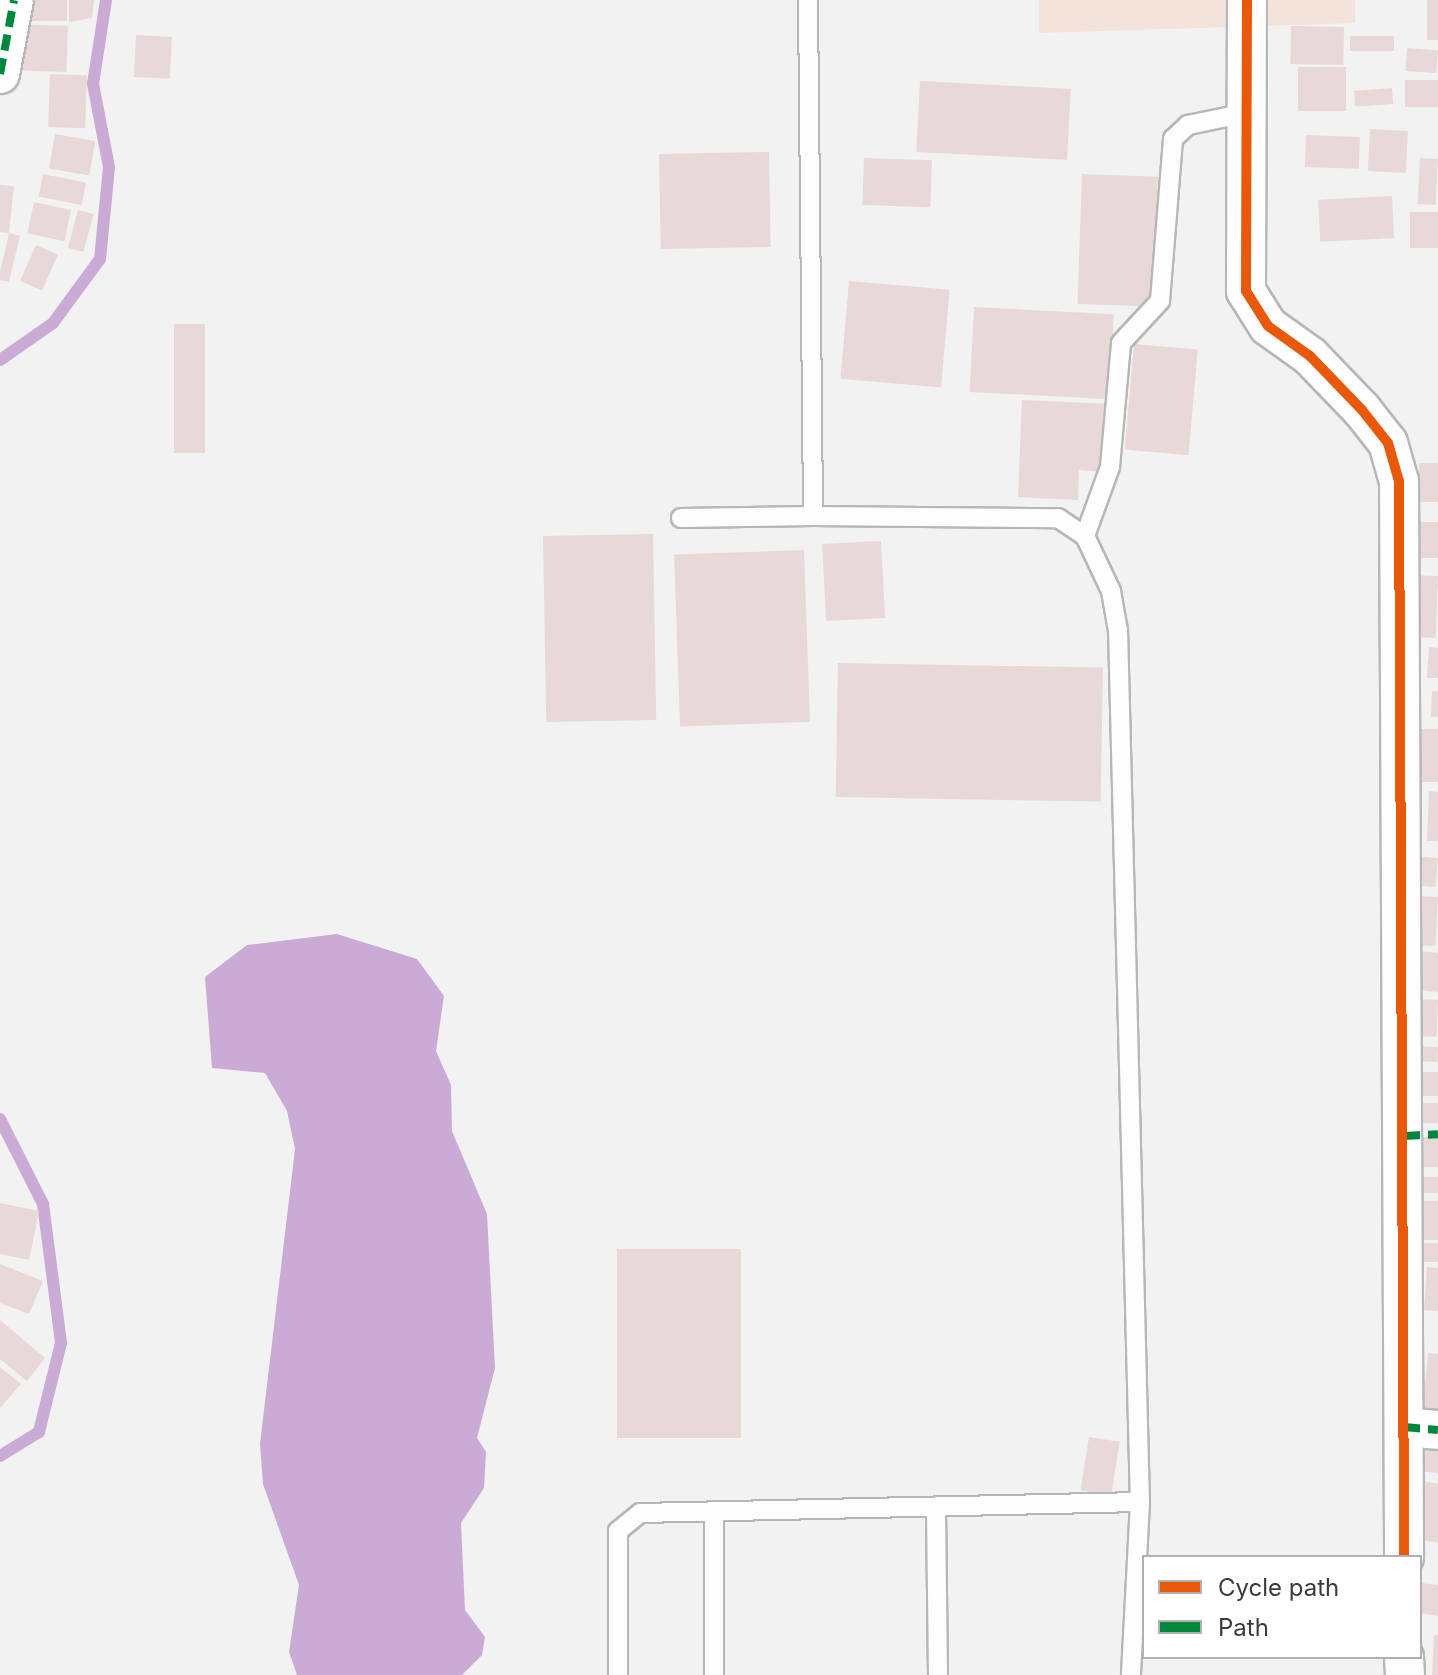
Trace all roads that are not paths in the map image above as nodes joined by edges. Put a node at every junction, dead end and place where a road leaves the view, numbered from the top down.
1 (14, 0) edge
2 (808, 0) edge
3 (1247, 0) edge
4 (0, 74) edge
5 (1246, 113) junction
6 (813, 516) junction
7 (681, 518) dead end
8 (1085, 536) junction
9 (1421, 1135) edge
10 (1421, 1429) edge
11 (1140, 1502) junction
12 (936, 1511) junction
13 (714, 1515) junction
14 (1404, 1555) edge
15 (618, 1675) edge
16 (714, 1675) edge
17 (938, 1675) edge
18 (1131, 1675) edge

1 - 4 street
2 - 6 lane
3 - 5 street
5 - 8 lane
5 - 9 street
6 - 7 lane
6 - 8 lane
8 - 11 lane
9 - 10 street
10 - 14 street
11 - 12 lane
11 - 18 lane
12 - 13 lane
12 - 17 lane
13 - 15 lane
13 - 16 lane

